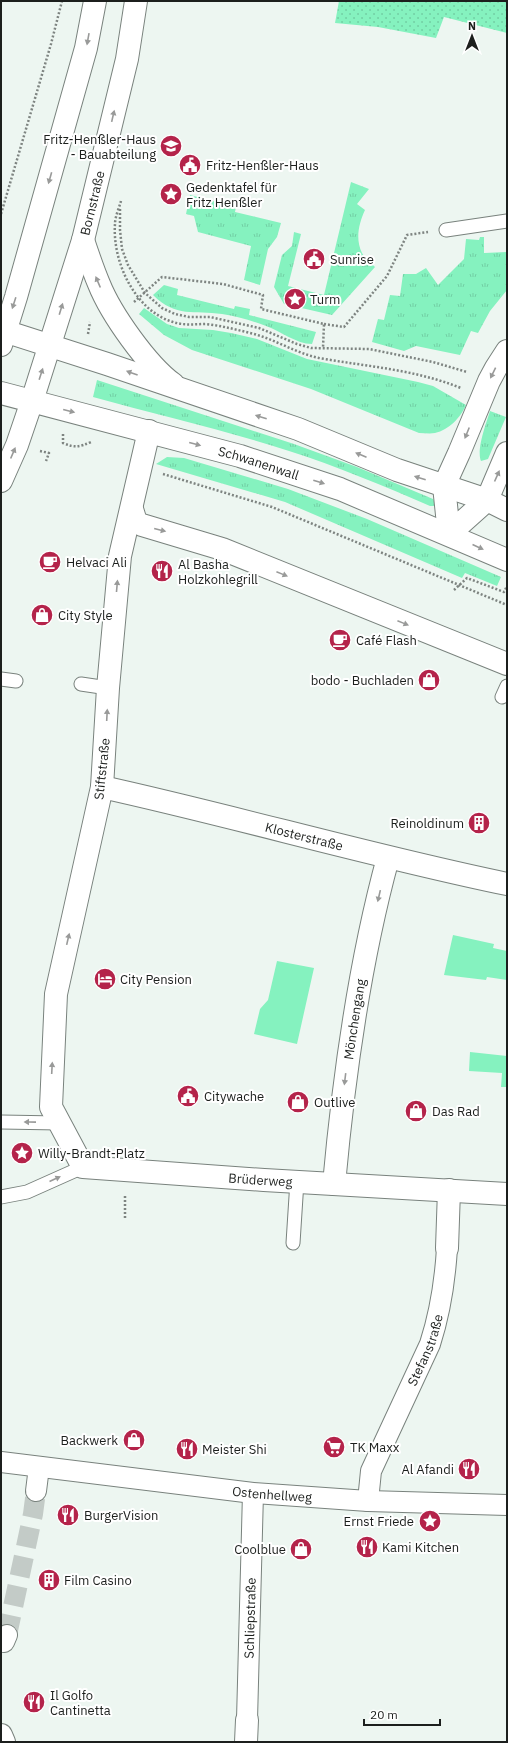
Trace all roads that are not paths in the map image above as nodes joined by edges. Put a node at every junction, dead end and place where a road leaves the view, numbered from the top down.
1 (95, 1) edge
2 (136, 1) edge
3 (507, 221) edge
4 (446, 230) road end
5 (83, 240) junction
6 (2, 336) edge
7 (50, 346) junction
8 (507, 351) edge
9 (182, 391) junction
10 (1, 393) edge
11 (32, 401) junction
12 (149, 431) junction
13 (507, 453) edge
14 (1, 481) edge
15 (444, 486) junction
16 (486, 500) junction
17 (132, 509) junction
18 (507, 510) edge
19 (449, 534) junction
20 (507, 560) edge
21 (507, 664) edge
22 (1, 679) edge
23 (16, 681) dead end
24 (81, 684) dead end
25 (108, 688) junction
26 (102, 787) junction
27 (388, 858) junction
28 (507, 884) edge
29 (55, 1115) junction
30 (1, 1122) edge
31 (83, 1167) junction
32 (296, 1181) junction
33 (334, 1184) junction
34 (450, 1190) junction
35 (507, 1194) edge
36 (1, 1197) edge
37 (293, 1243) dead end
38 (447, 1248) joint
39 (1, 1462) edge
40 (39, 1467) junction
41 (36, 1491) tunnel mouth
42 (253, 1493) junction
43 (368, 1501) junction
44 (507, 1505) edge
45 (247, 1720) joint
46 (1, 1735) edge
47 (4, 1742) edge
48 (246, 1742) edge

1 -> 6 street
5 -> 2 street, Bornstraße
3 - 4 lane
7 -> 5 street, Bornstraße
9 -> 5 street
6 - 7 street
9 -> 7 street
11 -> 7 street, Bornstraße
8 -> 15 street
15 -> 9 street
10 - 11 street, Schwanenwall
11 -> 12 street, Schwanenwall
14 -> 11 street, Bornstraße
12 - 17 street, Stiftstraße
12 -> 19 street, Schwanenwall
16 -> 13 street
15 - 16 street
15 - 19 street
16 - 18 street
16 - 19 street
17 -> 21 street
25 -> 17 street, Stiftstraße
19 -> 20 street, Schwanenwall
22 - 23 lane
24 - 25 lane
26 -> 25 street, Stiftstraße
26 - 27 street, Klosterstraße
29 -> 26 street, Stiftstraße
27 - 28 street, Klosterstraße
27 -> 33 street, Mönchengang
29 -> 30 lane
29 - 31 street
31 - 32 street, Brüderweg
36 -> 31 lane
32 - 33 street, Brüderweg
32 - 37 lane
33 - 34 street, Brüderweg
34 - 35 street, Brüderweg
34 - 38 street, Stefanstraße
38 - 43 street, Stefanstraße
39 - 40 street, Ostenhellweg
40 - 41 street
40 - 42 street, Ostenhellweg
42 - 43 street, Ostenhellweg
42 - 45 street, Schliepstraße
43 - 44 street, Ostenhellweg
45 - 48 street, Schliepstraße
46 - 47 street

